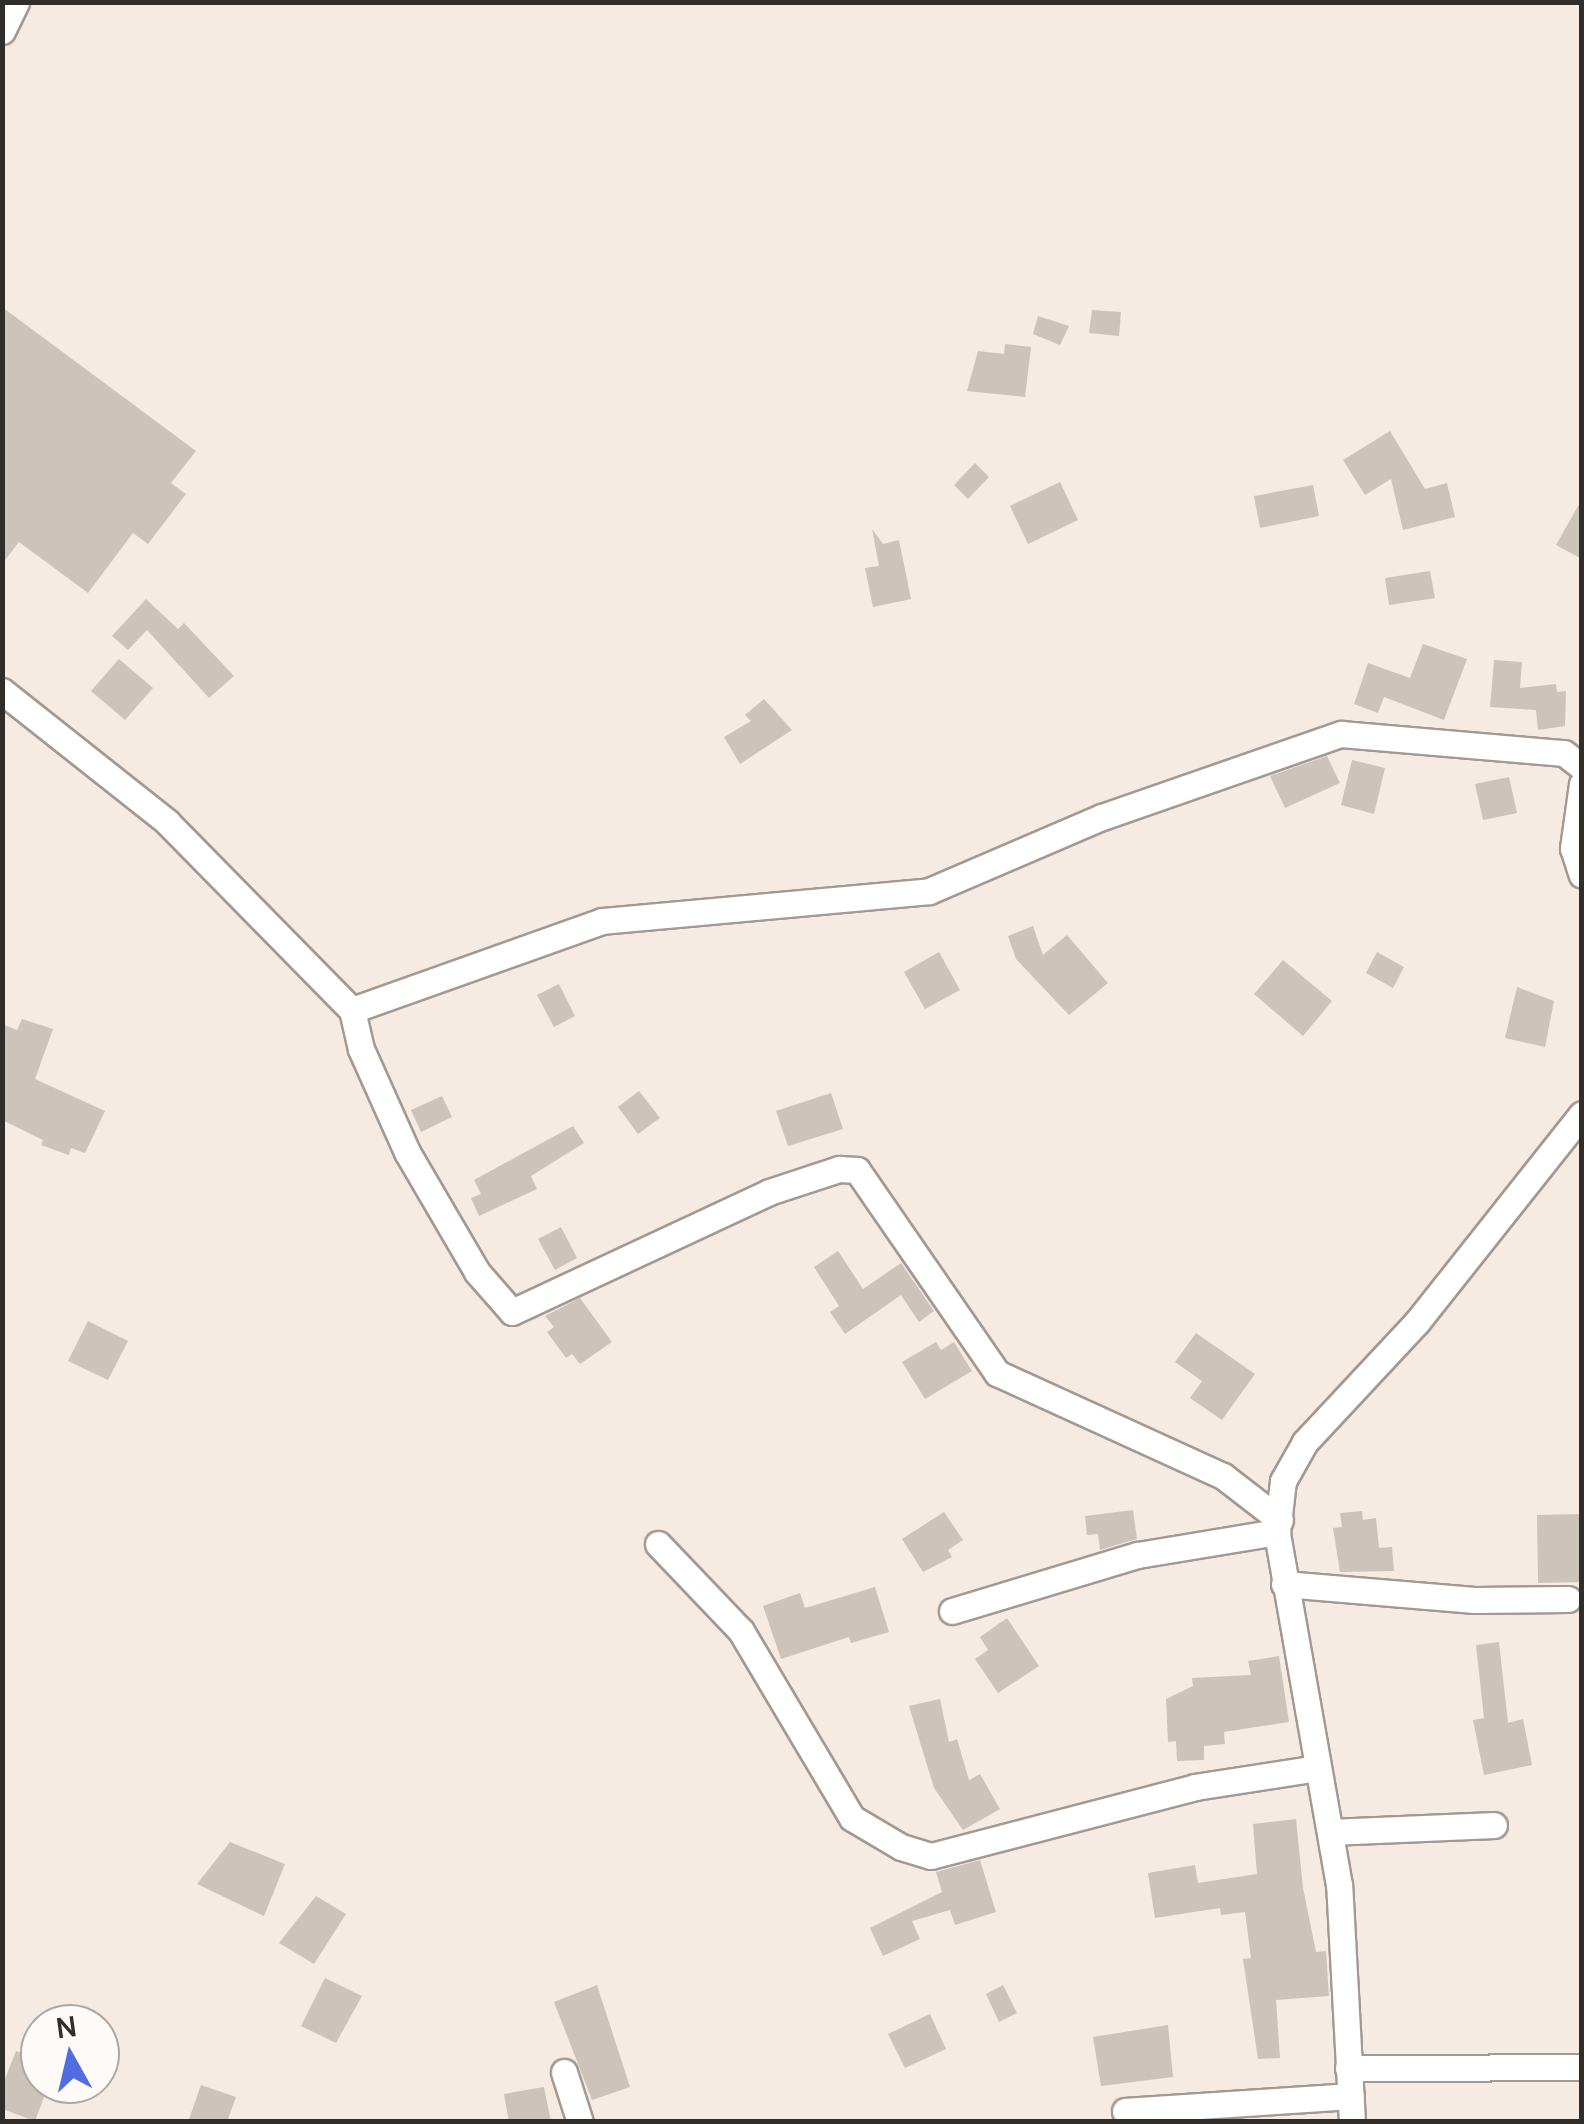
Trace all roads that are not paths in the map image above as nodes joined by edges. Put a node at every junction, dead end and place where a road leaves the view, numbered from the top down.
1 (16, 2) edge
2 (2, 31) edge
3 (2, 691) edge
4 (1582, 767) edge
5 (1582, 784) edge
6 (1582, 876) edge
7 (352, 1010) junction
8 (1582, 1114) edge
9 (1279, 1526) junction
10 (658, 1544) dead end
11 (1284, 1584) junction
12 (1568, 1599) dead end
13 (952, 1612) dead end
14 (1318, 1768) junction
15 (1494, 1825) dead end
16 (1330, 1832) junction
17 (1582, 2067) edge
18 (1348, 2068) junction
19 (564, 2072) dead end
20 (1352, 2109) edge
21 (1125, 2111) dead end
22 (580, 2122) edge

1 - 2 street
3 - 7 street
4 - 7 street
5 - 6 street
7 - 9 street
8 - 9 street
9 - 11 street
9 - 13 street
10 - 14 street
11 - 12 street
11 - 14 street
14 - 16 street
15 - 16 street
16 - 18 street
17 - 18 street
18 - 20 street
19 - 22 street
20 - 21 street

